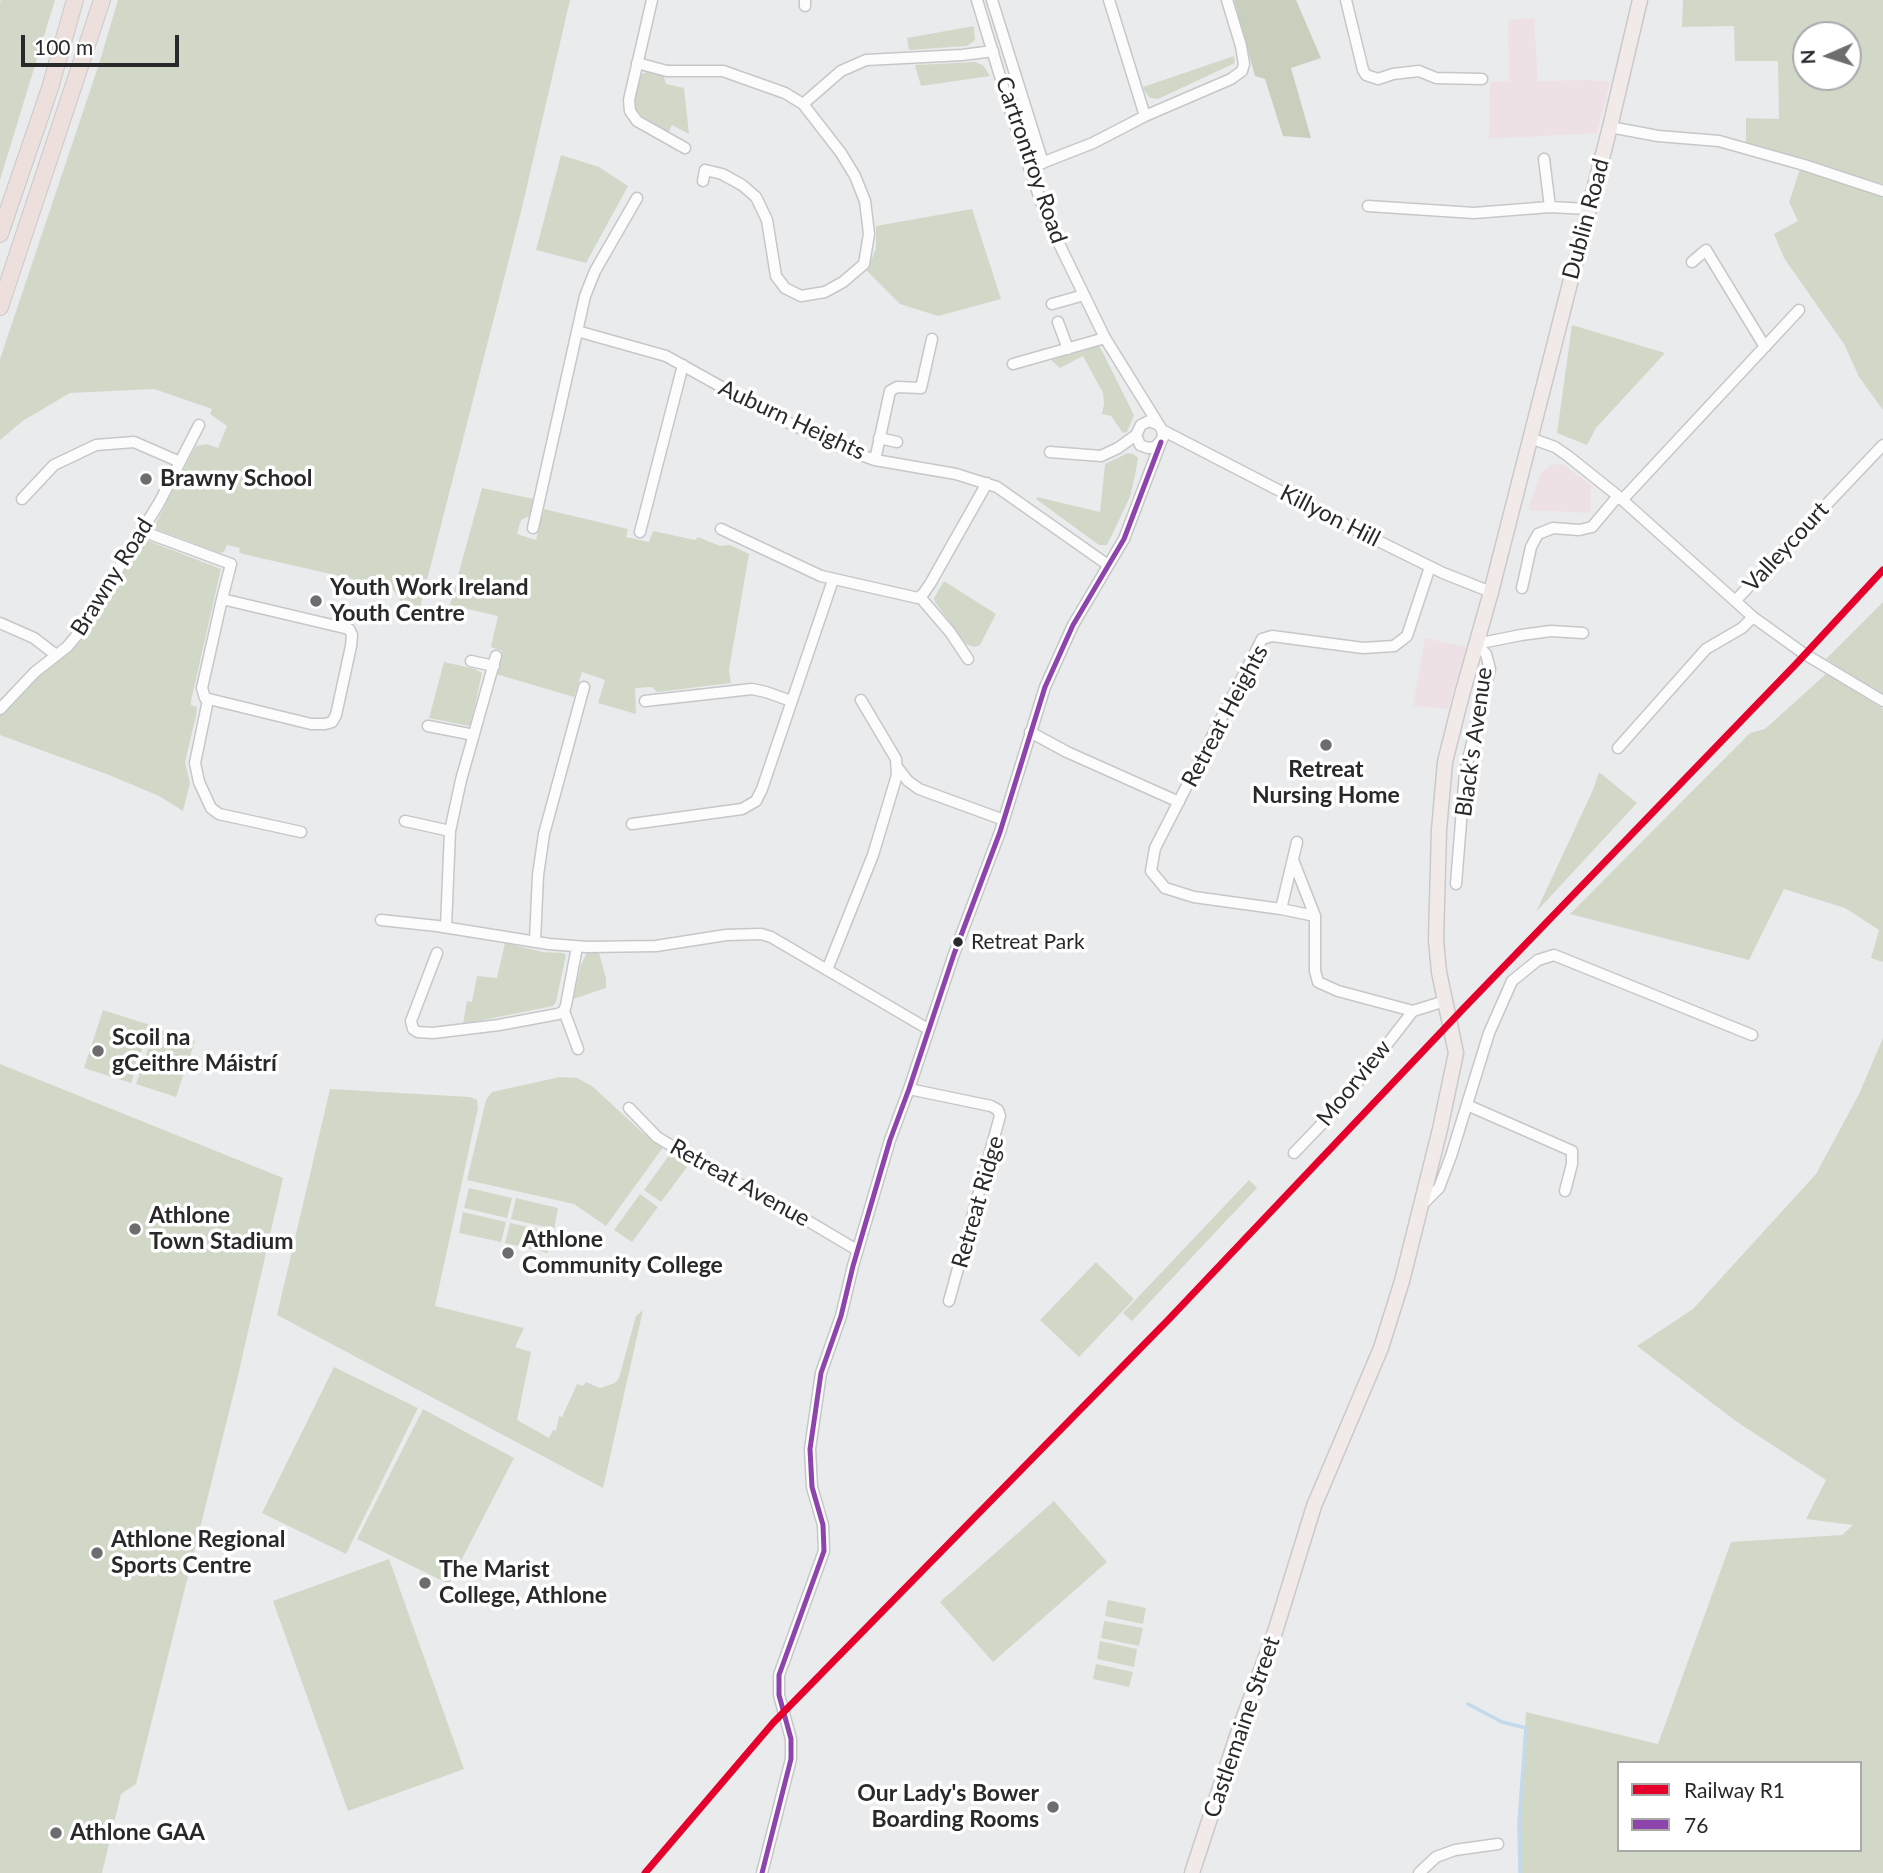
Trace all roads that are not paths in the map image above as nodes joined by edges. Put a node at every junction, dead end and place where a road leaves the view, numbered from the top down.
1 (69, 0) edge
2 (75, 0) edge
3 (102, 0) edge
4 (652, 0) edge
5 (977, 0) edge
6 (992, 0) edge
7 (1109, 0) edge
8 (1227, 0) edge
9 (1346, 0) edge
10 (1640, 0) edge
11 (993, 51) junction
12 (637, 63) junction
13 (1482, 79) dead end
14 (50, 88) junction
15 (803, 104) junction
16 (1145, 116) junction
17 (1610, 127) junction
18 (685, 148) dead end
19 (1544, 159) dead end
20 (1043, 163) junction
21 (1029, 168) junction
22 (704, 181) dead end
23 (1883, 191) edge
24 (637, 198) dead end
25 (1368, 206) dead end
26 (1550, 207) junction
27 (1588, 209) junction
28 (0, 234) edge
29 (1692, 262) dead end
30 (1084, 295) junction
31 (0, 307) edge
32 (1799, 310) dead end
33 (577, 331) junction
34 (1105, 338) junction
35 (932, 339) dead end
36 (1765, 347) junction
37 (1068, 349) junction
38 (1013, 364) dead end
39 (683, 365) junction
40 (1136, 390) junction
41 (1143, 423) junction
42 (199, 425) dead end
43 (1163, 434) junction
44 (879, 438) junction
45 (1530, 438) junction
46 (897, 442) dead end
47 (1142, 443) junction
48 (1883, 445) edge
49 (1050, 452) dead end
50 (875, 460) junction
51 (180, 462) junction
52 (1148, 475) junction
53 (988, 483) junction
54 (1620, 498) junction
55 (22, 499) dead end
56 (533, 528) dead end
57 (721, 529) dead end
58 (142, 531) junction
59 (640, 532) dead end
60 (235, 553) dead end
61 (231, 564) junction
62 (1108, 565) junction
63 (1430, 567) junction
64 (833, 580) junction
65 (1522, 588) dead end
66 (1491, 592) junction
67 (920, 597) junction
68 (222, 599) junction
69 (1735, 600) junction
70 (1753, 617) junction
71 (0, 623) edge
72 (1583, 633) dead end
73 (1476, 644) junction
74 (56, 655) junction
75 (968, 659) dead end
76 (471, 661) dead end
77 (584, 687) dead end
78 (208, 700) junction
79 (861, 700) dead end
80 (645, 701) dead end
81 (792, 701) junction
82 (1883, 701) edge
83 (0, 709) edge
84 (428, 726) dead end
85 (1030, 732) junction
86 (474, 735) junction
87 (1618, 748) dead end
88 (897, 767) junction
89 (1179, 802) junction
90 (1004, 820) junction
91 (405, 821) dead end
92 (632, 824) dead end
93 (450, 831) junction
94 (301, 832) dead end
95 (1297, 842) dead end
96 (1293, 860) junction
97 (1456, 884) dead end
98 (1281, 909) junction
99 (1315, 916) junction
100 (381, 920) dead end
101 (446, 927) junction
102 (535, 942) junction
103 (577, 947) junction
104 (437, 953) dead end
105 (827, 971) junction
106 (1446, 1006) junction
107 (564, 1011) junction
108 (1413, 1011) junction
109 (1452, 1025) joint
110 (928, 1029) junction
111 (1752, 1035) dead end
112 (578, 1049) dead end
113 (909, 1089) junction
114 (1467, 1105) junction
115 (629, 1108) dead end
116 (1294, 1153) dead end
117 (1565, 1191) dead end
118 (1421, 1206) junction
119 (857, 1250) junction
120 (949, 1301) dead end
121 (1498, 1844) dead end
122 (762, 1873) edge
123 (1192, 1873) edge
124 (1419, 1873) edge

1 - 14 highway
2 - 14 highway
3 - 31 highway
4 - 12 street
5 - 11 street, Cartrontroy Road
6 - 20 street
7 - 16 street
8 - 16 street
9 - 13 street
10 - 17 main road, Dublin Road
11 - 15 street
11 - 21 street, Cartrontroy Road
12 - 15 street
12 - 18 street
14 - 28 highway
15 - 22 street
16 - 20 street
17 - 23 street
17 - 27 main road, Dublin Road
19 - 26 street
20 - 21 street
21 - 30 street, Cartrontroy Road
24 - 33 street
25 - 26 street
26 - 27 street
27 - 45 main road, Dublin Road
29 - 36 street
30 - 34 street, Cartrontroy Road
30 - 37 street
32 - 36 street
33 - 39 street, Auburn Heights
33 - 56 street
34 - 37 street
34 - 40 street, Cartrontroy Road
35 - 44 street
36 - 54 street
37 - 38 street
39 - 50 street, Auburn Heights
39 - 59 street
40 - 41 street, Cartrontroy Road
40 - 43 street, Cartrontroy Road
41 - 43 street
41 - 47 street
42 - 51 street, Brawny Road
43 - 47 street
43 - 52 street
43 - 63 street, Killyon Hill
44 - 46 street
44 - 50 street
45 - 54 street, Valleycourt
45 - 66 main road, Dublin Road
47 - 49 street
47 - 52 street
48 - 69 street, Valleycourt
50 - 53 street, Auburn Heights
51 - 55 street
51 - 58 street, Brawny Road
52 - 62 street
53 - 62 street, Auburn Heights
53 - 67 street
54 - 65 street
54 - 69 street, Valleycourt
57 - 64 street
58 - 61 street
58 - 74 street, Brawny Road
60 - 61 street
61 - 68 street
62 - 85 street
63 - 66 street, Killyon Hill
63 - 89 street, Retreat Heights
64 - 67 street
64 - 81 street
66 - 73 main road, Dublin Road
67 - 75 street
68 - 78 street
68 - 78 street
69 - 70 street
70 - 82 street
70 - 87 street
71 - 74 street
72 - 73 street
73 - 97 street, Black's Avenue
73 - 106 main road, Dublin Road
74 - 83 street, Brawny Road
76 - 86 street
77 - 102 street
78 - 94 street
79 - 88 street
80 - 81 street
81 - 92 street
84 - 86 street
85 - 89 street, Retreat Heights
85 - 90 street
86 - 93 street
88 - 90 street
88 - 105 street
89 - 98 street, Retreat Heights
90 - 110 street
91 - 93 street
93 - 101 street
95 - 96 street
96 - 98 street
96 - 99 street
98 - 99 street, Retreat Heights
99 - 108 street, Moorview
100 - 101 street
101 - 102 street
102 - 103 street
103 - 105 street
103 - 107 street
104 - 107 street
105 - 110 street
106 - 108 street
106 - 109 main road, Dublin Road
107 - 112 street
108 - 116 street, Moorview
109 - 118 main road, Castlemaine Street
110 - 113 street
111 - 114 street
113 - 119 street
113 - 120 street, Retreat Ridge
114 - 117 street
114 - 118 street
115 - 119 street, Retreat Avenue
118 - 123 main road, Castlemaine Street
119 - 122 street
121 - 124 street

